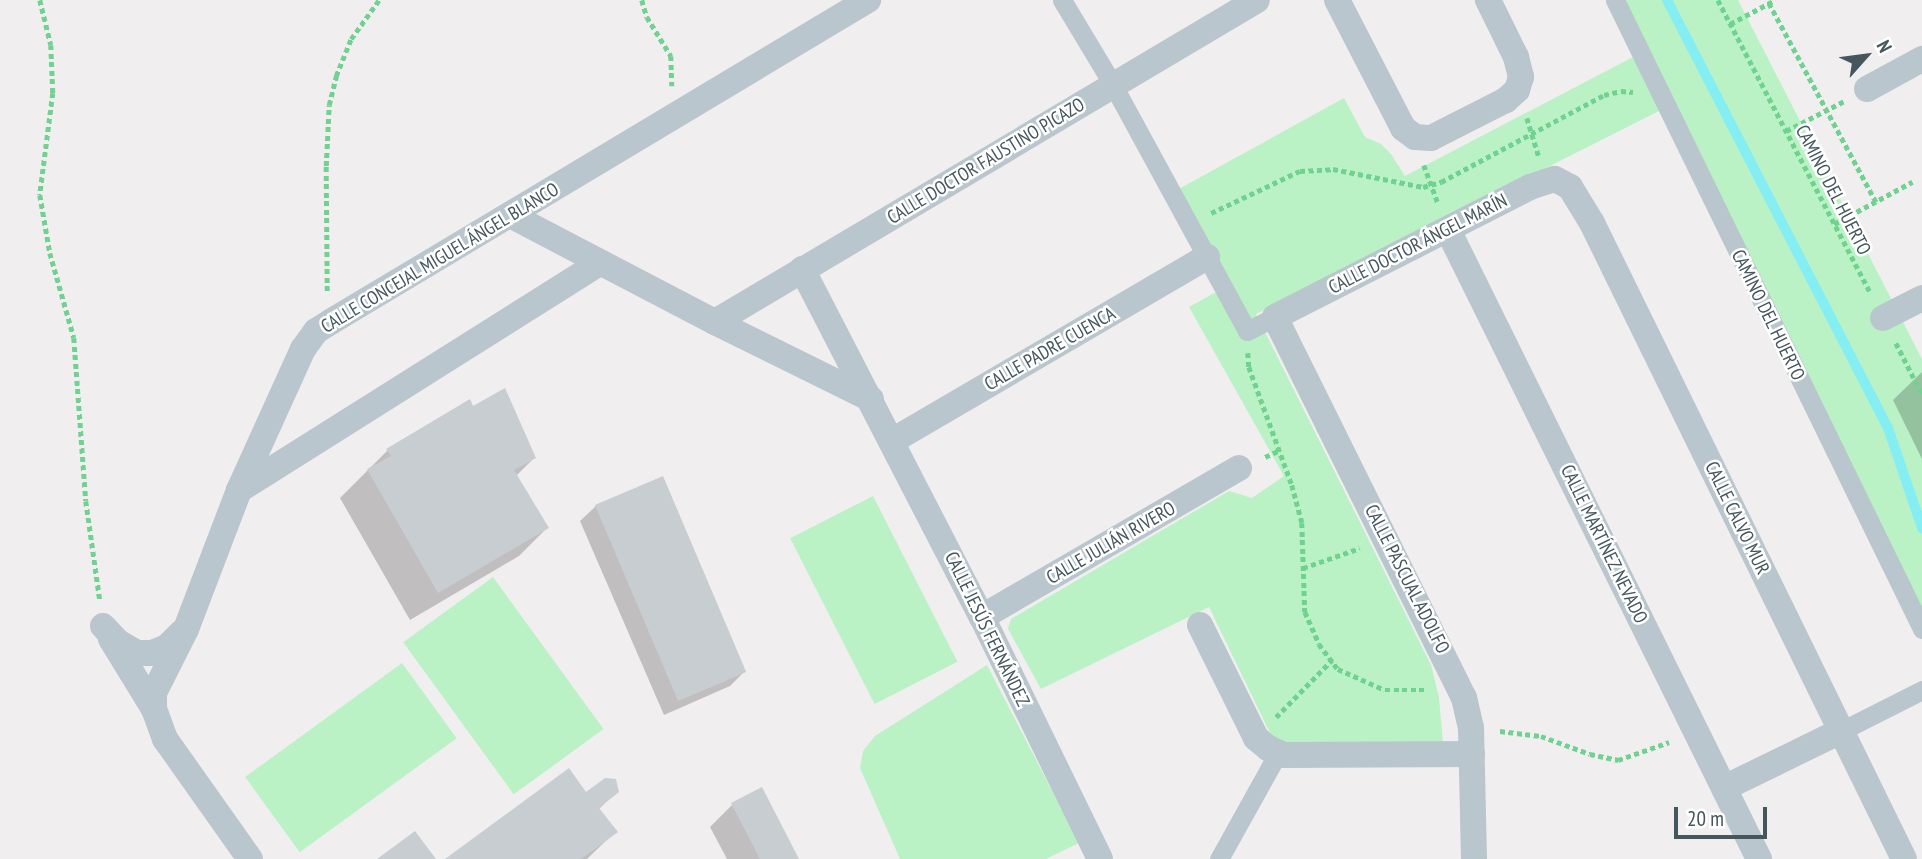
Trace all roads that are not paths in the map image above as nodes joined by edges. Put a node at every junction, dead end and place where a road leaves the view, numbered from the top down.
1 (868, 0) edge
2 (1062, 0) edge
3 (1257, 0) edge
4 (1337, 0) edge
5 (1488, 0) edge
6 (1615, 0) edge
7 (1922, 60) edge
8 (1113, 85) junction
9 (1867, 89) road end
10 (1554, 181) joint
11 (510, 215) junction
12 (1448, 230) junction
13 (1208, 257) junction
14 (600, 263) junction
15 (802, 269) junction
16 (1922, 298) edge
17 (1275, 317) junction
18 (1883, 318) road end
19 (715, 322) junction
20 (871, 400) junction
21 (892, 441) junction
22 (1239, 468) dead end
23 (239, 490) junction
24 (982, 617) junction
25 (1200, 625) dead end
26 (186, 629) junction
27 (1922, 629) edge
28 (1922, 690) edge
29 (154, 701) junction
30 (1841, 731) junction
31 (1278, 753) junction
32 (1472, 754) junction
33 (1724, 788) junction
34 (250, 859) edge
35 (1100, 859) edge
36 (1219, 859) edge
37 (1474, 859) edge
38 (1759, 859) edge
39 (1904, 859) edge

1 - 11 street, CALLE CONCEJAL MIGUEL ÁNGEL BLANCO
2 - 8 street
3 - 8 street, CALLE DOCTOR FAUSTINO PICAZO
4 - 5 street
6 - 27 street, CAMINO DEL HUERTO
7 - 9 street
8 - 13 street
8 - 15 street, CALLE DOCTOR FAUSTINO PICAZO
10 - 12 street, CALLE DOCTOR ÁNGEL MARÍN
10 - 30 street, CALLE CALVO MUR
11 - 14 street
11 - 23 street, CALLE CONCEJAL MIGUEL ÁNGEL BLANCO
12 - 17 street, CALLE DOCTOR ÁNGEL MARÍN
12 - 33 street, CALLE MARTÍNEZ NEVADO
13 - 17 street
13 - 21 street, CALLE PADRE CUENCA
14 - 19 street
14 - 23 street
15 - 19 street, CALLE DOCTOR FAUSTINO PICAZO
15 - 20 street, CALLE JESÚS FERNÁNDEZ
16 - 18 street
17 - 32 street, CALLE PASCUAL ADOLFO
19 - 20 street
20 - 21 street, CALLE JESÚS FERNÁNDEZ
21 - 24 street, CALLE JESÚS FERNÁNDEZ
22 - 24 street, CALLE JULIÁN RIVERO
23 - 26 street, CALLE CONCEJAL MIGUEL ÁNGEL BLANCO
24 - 35 street, CALLE JESÚS FERNÁNDEZ
25 - 31 street
26 - 29 street, CALLE CONCEJAL MIGUEL ÁNGEL BLANCO
26 - 29 street
28 - 30 street
29 - 34 street
30 - 33 street
30 - 39 street, CALLE CALVO MUR
31 - 32 street
31 - 36 street
32 - 37 street, CALLE PASCUAL ADOLFO
33 - 38 street, CALLE MARTÍNEZ NEVADO

